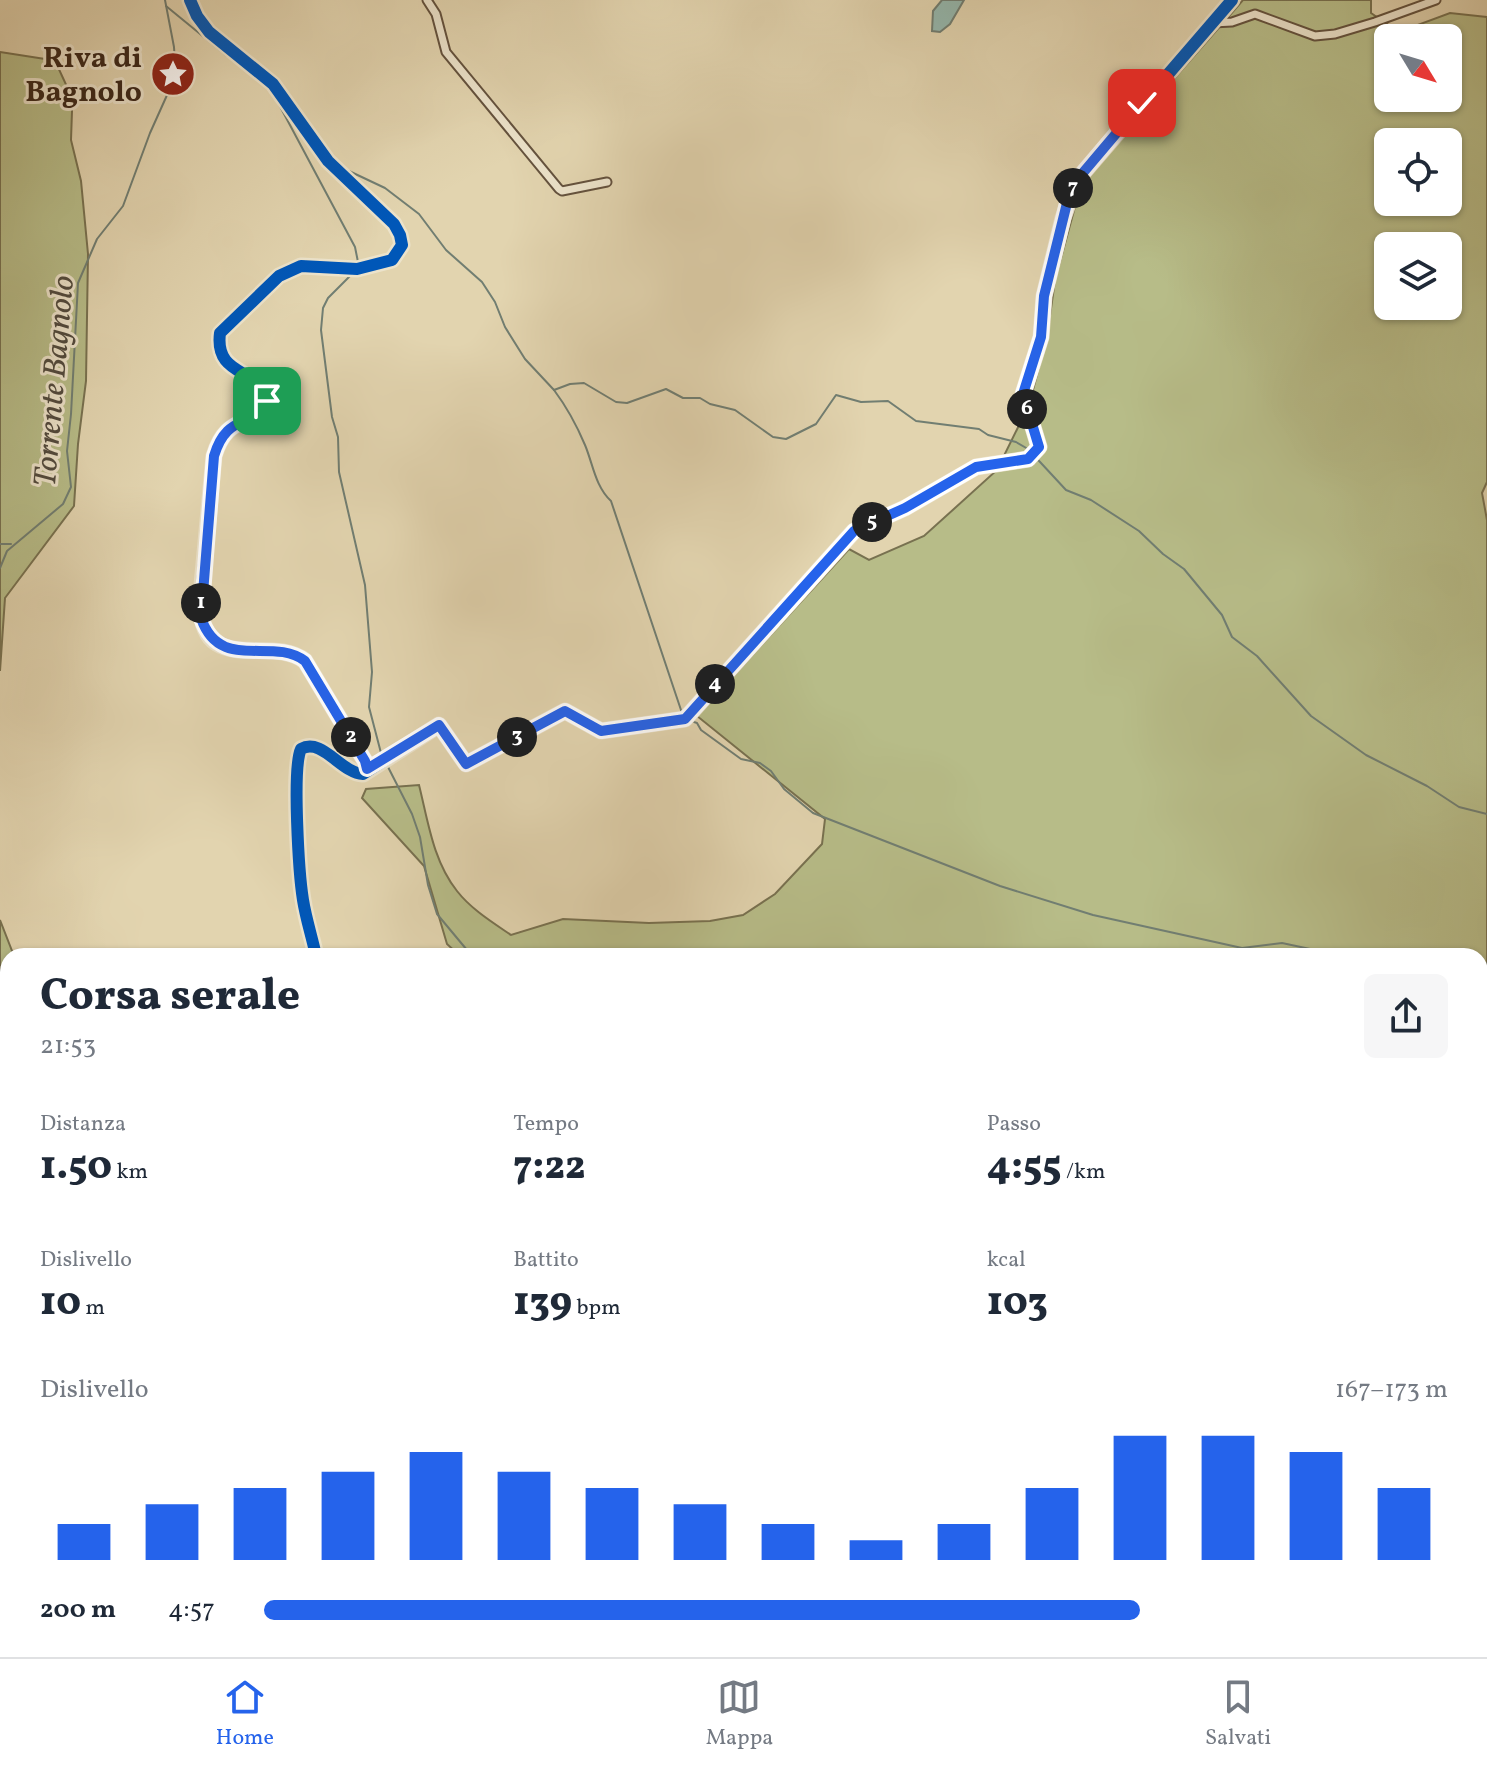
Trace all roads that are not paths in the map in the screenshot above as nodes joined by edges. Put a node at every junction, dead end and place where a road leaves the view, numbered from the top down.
1 (190, 0) edge
2 (427, 0) edge
3 (1232, 0) edge
4 (1436, 0) edge
5 (1213, 23) junction
6 (607, 182) dead end
7 (367, 769) junction
8 (314, 948) edge

1 - 7 street
2 - 6 street
3 - 5 street
4 - 5 street
5 - 7 street
7 - 8 street

